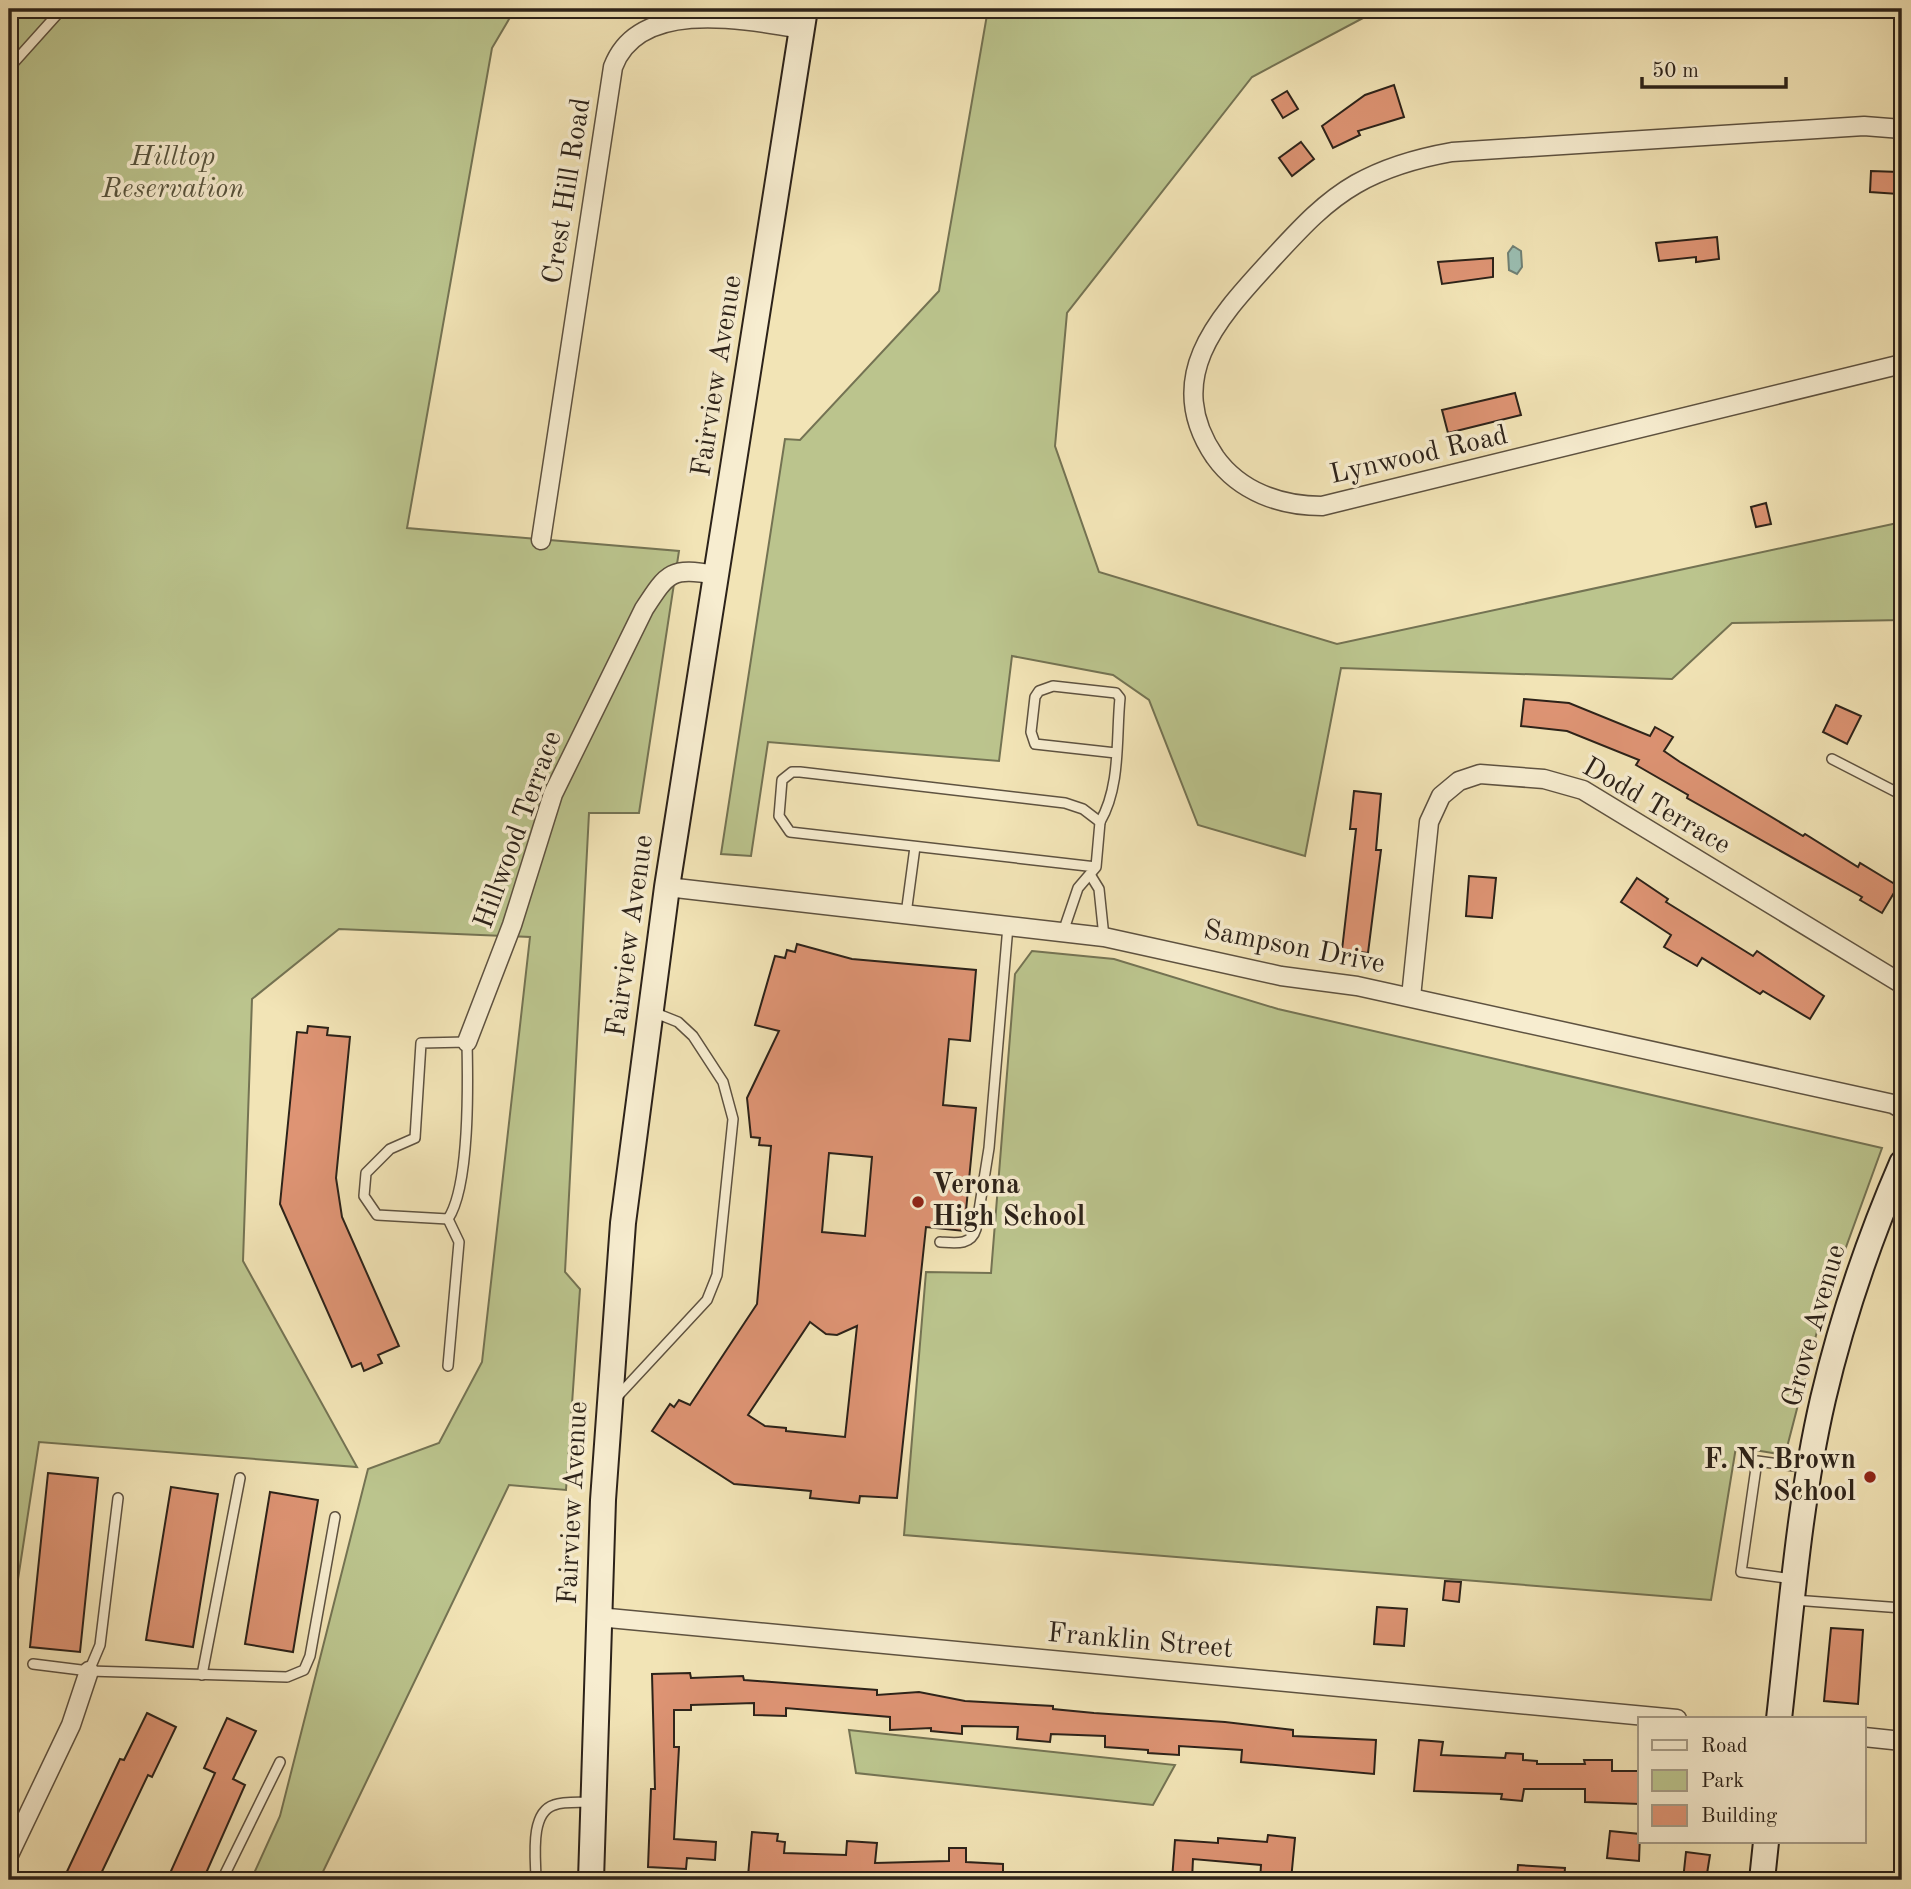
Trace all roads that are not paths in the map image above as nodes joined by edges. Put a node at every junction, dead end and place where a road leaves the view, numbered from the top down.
1 (62, 9) edge
2 (804, 19) edge
3 (9, 68) edge
4 (1902, 130) edge
5 (1902, 364) edge
6 (541, 540) dead end
7 (716, 575) junction
8 (1116, 753) junction
9 (1832, 759) dead end
10 (1902, 795) edge
11 (1100, 822) junction
12 (915, 847) junction
13 (1096, 867) junction
14 (1091, 876) junction
15 (667, 887) junction
16 (906, 915) junction
17 (1008, 926) junction
18 (1063, 932) junction
19 (1104, 937) junction
20 (1902, 984) edge
21 (1411, 998) junction
22 (650, 1011) junction
23 (467, 1042) junction
24 (1902, 1109) edge
25 (1902, 1163) edge
26 (447, 1219) junction
27 (940, 1242) dead end
28 (448, 1366) dead end
29 (608, 1408) junction
30 (1811, 1468) junction
31 (240, 1478) dead end
32 (118, 1499) dead end
33 (335, 1517) dead end
34 (1794, 1590) junction
35 (1902, 1608) edge
36 (598, 1617) junction
37 (33, 1664) dead end
38 (89, 1671) junction
39 (202, 1675) junction
40 (1657, 1717) edge
41 (1779, 1717) edge
42 (1866, 1737) edge
43 (1902, 1741) edge
44 (280, 1762) dead end
45 (593, 1802) junction
46 (1766, 1843) edge
47 (9, 1856) edge
48 (222, 1880) edge
49 (536, 1880) edge
50 (592, 1880) edge
51 (1762, 1880) edge

1 - 3 lane
2 - 6 street, Crest Hill Road
2 - 7 main road, Fairview Avenue
4 - 5 street, Lynwood Road
7 - 15 main road, Fairview Avenue
7 - 23 street, Hillwood Terrace
8 - 8 lane
8 - 11 lane
9 - 10 lane
11 - 12 lane
11 - 13 lane
12 - 13 lane
12 - 16 lane
13 - 14 lane
14 - 18 lane
14 - 19 lane
15 - 16 street, Sampson Drive
15 - 22 main road, Fairview Avenue
16 - 17 street, Sampson Drive
17 - 18 street, Sampson Drive
17 - 27 lane
18 - 19 street, Sampson Drive
19 - 21 street, Sampson Drive
20 - 21 street, Dodd Terrace
21 - 24 street, Sampson Drive
22 - 29 main road, Fairview Avenue
22 - 29 lane
23 - 26 lane
23 - 26 lane
25 - 30 main road, Grove Avenue
26 - 28 lane
29 - 36 main road, Fairview Avenue
30 - 34 main road, Grove Avenue
30 - 34 lane
31 - 39 lane
32 - 38 lane
33 - 39 lane
34 - 35 lane
34 - 41 main road, Grove Avenue
36 - 40 street, Franklin Street
36 - 45 main road, Fairview Avenue
37 - 38 lane
38 - 39 lane
38 - 47 street
42 - 43 street
44 - 48 lane
45 - 49 lane
45 - 50 main road, Fairview Avenue
46 - 51 main road

